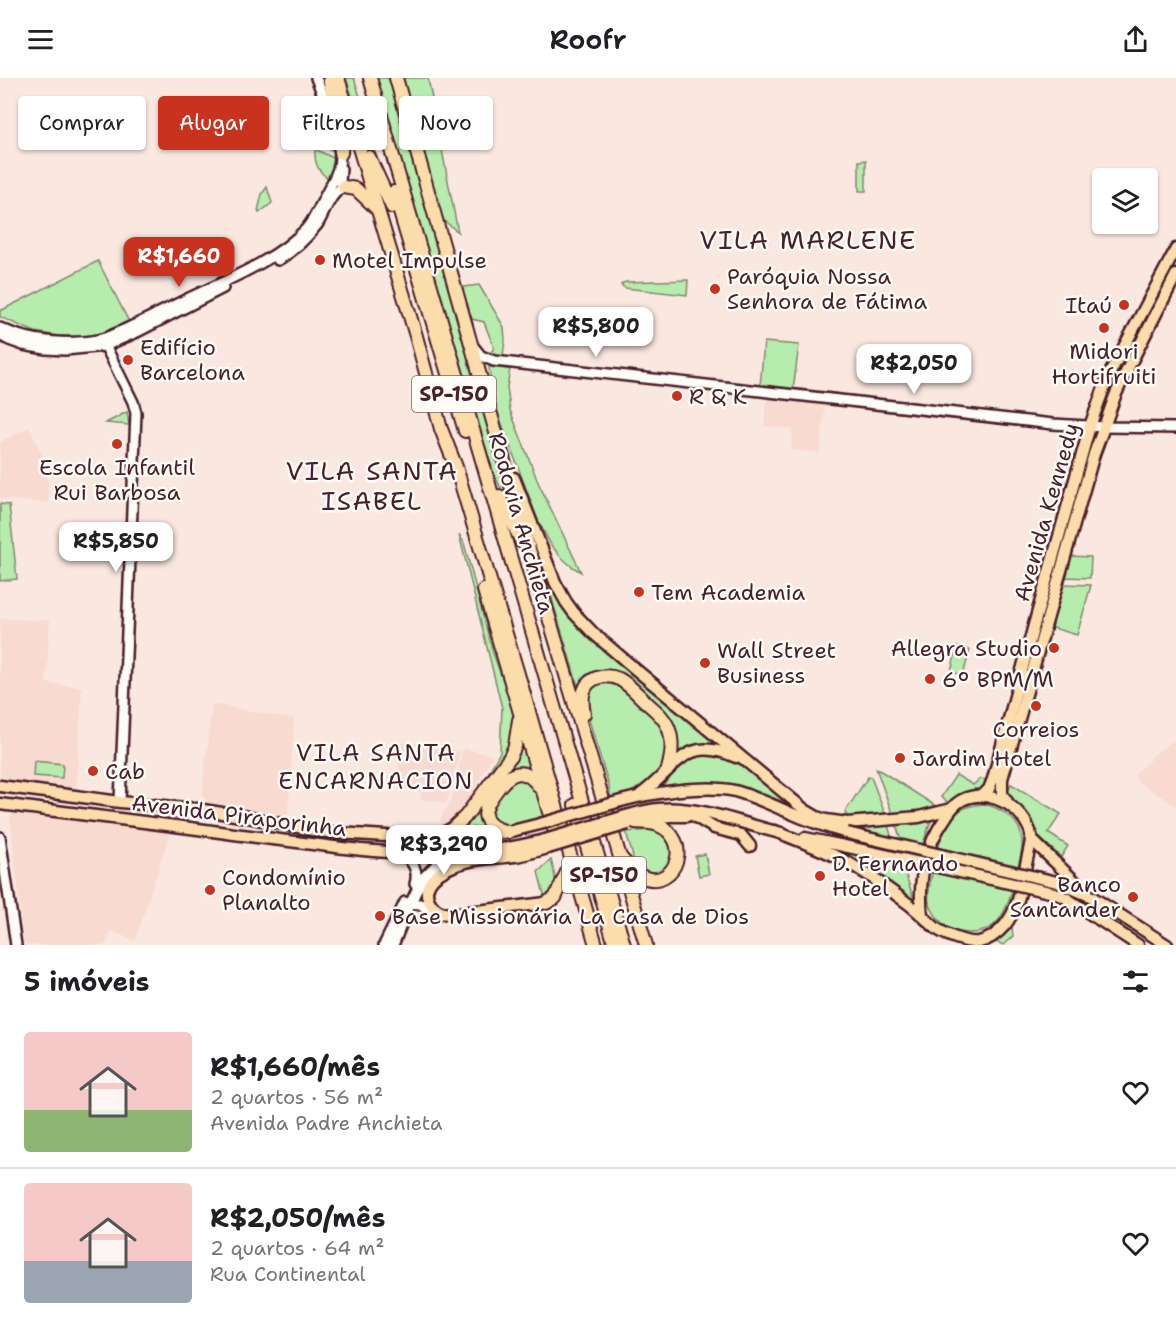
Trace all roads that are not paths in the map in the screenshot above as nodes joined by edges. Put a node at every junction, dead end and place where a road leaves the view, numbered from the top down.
1 (361, 78) edge
2 (370, 78) edge
3 (396, 78) edge
4 (327, 81) edge
5 (336, 96) edge
6 (361, 150) edge
7 (365, 150) edge
8 (340, 158) junction
9 (331, 185) junction
10 (344, 187) junction
11 (331, 201) junction
12 (378, 211) junction
13 (408, 237) junction
14 (1176, 249) edge
15 (1176, 275) edge
16 (0, 328) edge
17 (0, 335) edge
18 (104, 342) junction
19 (470, 342) junction
20 (494, 361) junction
21 (484, 390) junction
22 (1089, 426) junction
23 (1104, 427) junction
24 (1176, 428) edge
25 (441, 429) junction
26 (497, 433) junction
27 (483, 464) junction
28 (534, 567) junction
29 (520, 713) junction
30 (590, 751) junction
31 (747, 761) junction
32 (668, 769) junction
33 (0, 786) edge
34 (543, 793) junction
35 (982, 796) junction
36 (636, 797) junction
37 (120, 802) junction
38 (0, 804) edge
39 (1011, 805) junction
40 (951, 809) junction
41 (694, 816) junction
42 (630, 821) junction
43 (742, 821) junction
44 (774, 831) junction
45 (508, 832) junction
46 (0, 837) edge
47 (435, 839) junction
48 (1031, 839) junction
49 (546, 844) junction
50 (750, 846) dead end
51 (403, 853) junction
52 (619, 855) junction
53 (457, 859) junction
54 (567, 872) junction
55 (417, 888) junction
56 (1056, 888) junction
57 (1092, 897) junction
58 (425, 901) junction
59 (408, 903) junction
60 (546, 903) joint
61 (922, 915) junction
62 (620, 928) junction
63 (978, 944) edge
64 (16, 945) edge
65 (384, 945) edge
66 (393, 945) edge
67 (589, 945) edge
68 (596, 945) edge
69 (614, 945) edge
70 (624, 945) edge
71 (630, 945) edge
72 (646, 945) edge
73 (1138, 945) edge
74 (1167, 945) edge

1 - 13 highway, Rodovia Anchieta / SP-150
2 - 27 highway, Rodovia Anchieta / SP-150
3 - 19 highway, SP-150
4 - 5 highway, SP-150
4 - 8 street
4 - 8 highway
6 - 12 highway, SP-150
7 - 13 highway
8 - 9 street
8 - 10 street
9 - 11 street
9 - 18 street
10 - 11 street
10 - 12 highway
11 - 18 street
12 - 25 highway, SP-150
13 - 69 highway, Rodovia Anchieta / SP-150
14 - 22 main road, Avenida Kennedy
15 - 23 main road, Avenida Kennedy
16 - 18 street
17 - 18 street
18 - 37 street
19 - 20 street
19 - 21 highway, SP-150
20 - 21 street
20 - 22 street
21 - 26 highway, SP-150
22 - 23 street
22 - 35 main road, Avenida Kennedy
23 - 24 street
23 - 39 main road, Avenida Kennedy
25 - 29 highway
25 - 68 highway, SP-150
26 - 28 highway, SP-150
26 - 31 main road
27 - 28 highway
27 - 62 highway, Rodovia Anchieta / SP-150
28 - 30 highway, SP-150
29 - 34 highway
29 - 47 highway
30 - 32 highway
30 - 52 highway, SP-150
31 - 32 main road
31 - 40 main road
32 - 36 main road
33 - 37 main road, Avenida Piraporinha
34 - 45 highway
34 - 54 highway
35 - 39 main road
35 - 40 main road
36 - 45 main road, Avenida Piraporinha, bridge
36 - 56 main road, Avenida Piraporinha, bridge
37 - 47 main road, Avenida Piraporinha
38 - 51 main road, Avenida Piraporinha
39 - 48 main road
40 - 61 main road
41 - 42 main road
41 - 43 main road
41 - 50 main road
42 - 43 main road
42 - 49 main road, bridge
42 - 52 highway
43 - 44 main road
44 - 56 main road, bridge
44 - 61 main road
45 - 47 main road, Avenida Piraporinha
46 - 64 street
48 - 57 main road
48 - 63 main road
49 - 53 main road, Avenida Piraporinha
49 - 53 main road
51 - 53 main road, Avenida Piraporinha
51 - 59 street
52 - 72 highway, SP-150
53 - 55 street
53 - 58 main road
54 - 60 highway
54 - 67 highway
55 - 58 street
55 - 59 street
56 - 57 main road
56 - 73 main road
57 - 74 main road
58 - 59 street
58 - 60 main road
59 - 65 street
59 - 66 street
61 - 63 main road
62 - 70 highway, Rodovia Anchieta / SP-150
62 - 71 highway

